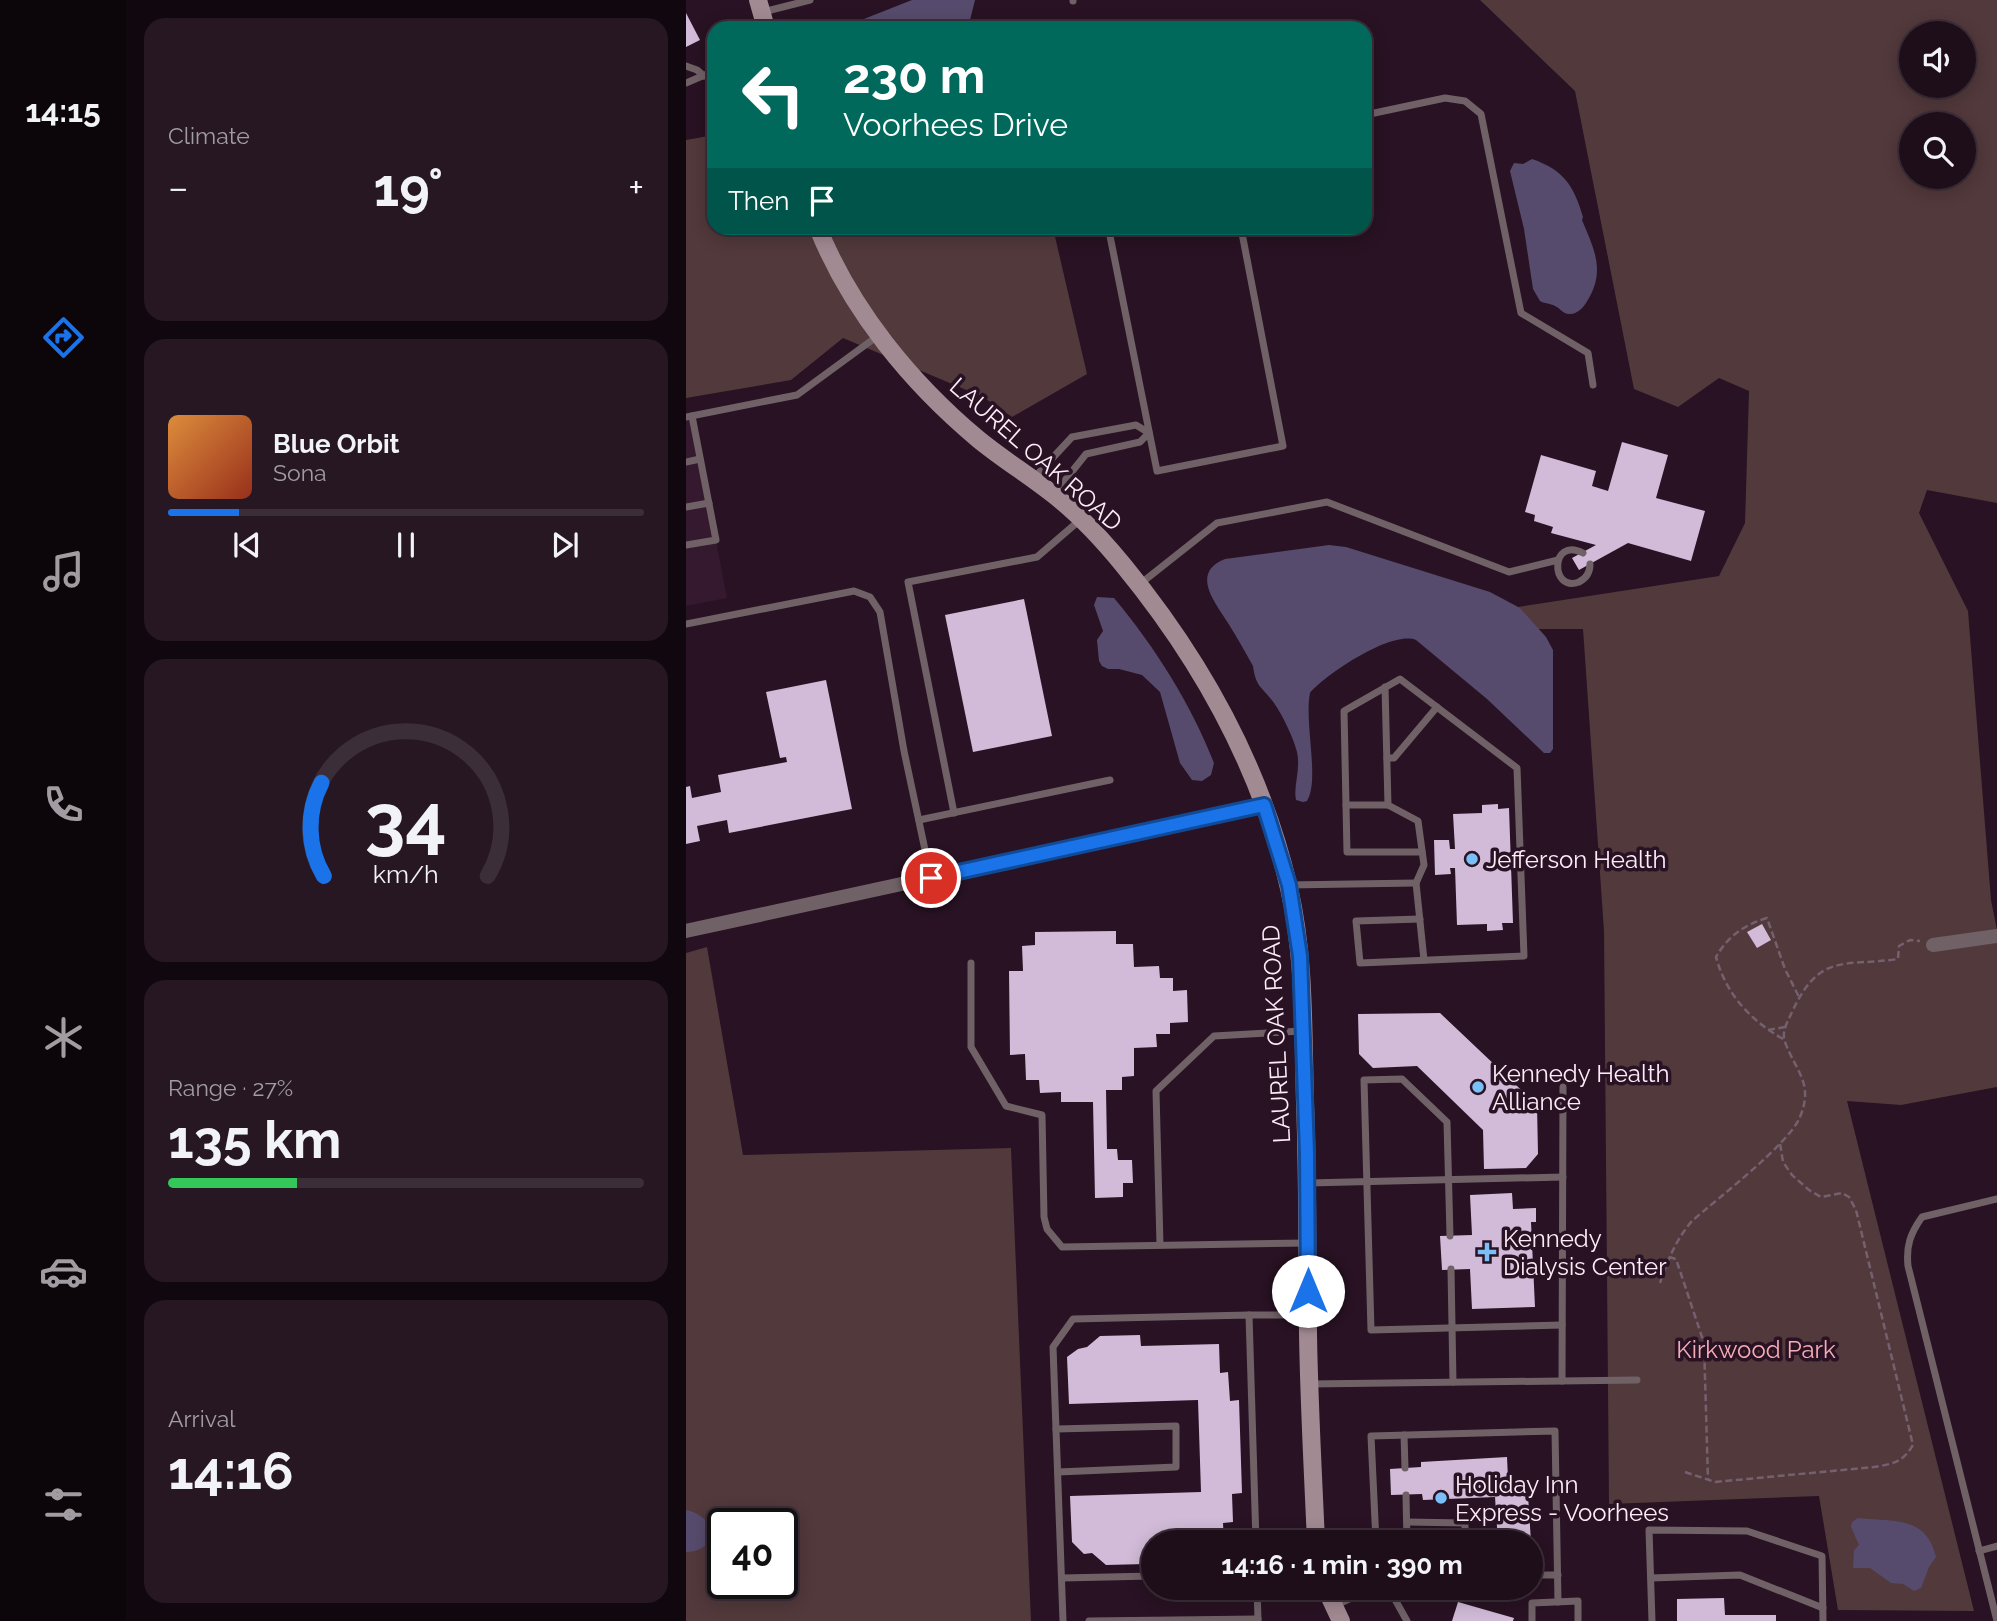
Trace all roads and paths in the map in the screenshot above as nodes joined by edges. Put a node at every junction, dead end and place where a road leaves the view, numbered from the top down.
1 (810, 0) edge
2 (762, 13) edge
3 (686, 66) edge
4 (707, 74) edge
5 (704, 76) junction
6 (686, 83) edge
7 (1372, 114) edge
8 (822, 235) edge
9 (1110, 235) edge
10 (1242, 235) edge
11 (880, 335) junction
12 (1593, 385) dead end
13 (689, 417) edge
14 (1149, 433) junction
15 (700, 459) junction
16 (686, 462) edge
17 (1033, 479) junction
18 (1053, 495) junction
19 (709, 503) junction
20 (686, 508) edge
21 (1081, 519) junction
22 (686, 545) edge
23 (1583, 553) dead end
24 (1558, 560) junction
25 (1590, 564) dead end
26 (1139, 585) junction
27 (686, 624) edge
28 (1385, 687) junction
29 (1437, 707) junction
30 (1387, 758) junction
31 (1110, 780) dead end
32 (1264, 805) junction
33 (1346, 805) junction
34 (1388, 805) junction
35 (954, 813) junction
36 (919, 820) junction
37 (1422, 852) junction
38 (931, 878) junction
39 (1416, 883) junction
40 (1289, 885) junction
41 (1420, 919) junction
42 (686, 931) edge
43 (1997, 936) edge
44 (1933, 945) joint
45 (1424, 960) junction
46 (971, 963) dead end
47 (1799, 997) junction
48 (1785, 1027) junction
49 (1768, 1030) junction
50 (1303, 1031) junction
51 (1783, 1039) junction
52 (1563, 1087) dead end
53 (1780, 1143) junction
54 (1563, 1177) junction
55 (1448, 1180) junction
56 (1367, 1182) junction
57 (1307, 1183) junction
58 (1997, 1199) edge
59 (1450, 1236) dead end
60 (1308, 1243) junction
61 (1160, 1245) junction
62 (1669, 1257) junction
63 (1451, 1269) dead end
64 (1660, 1283) dead end
65 (1249, 1315) junction
66 (1308, 1315) junction
67 (1562, 1325) junction
68 (1452, 1328) junction
69 (1637, 1380) dead end
70 (1562, 1381) junction
71 (1453, 1382) junction
72 (1310, 1384) junction
73 (1056, 1429) junction
74 (1404, 1435) junction
75 (1405, 1468) dead end
76 (1058, 1472) junction
77 (1685, 1472) dead end
78 (1708, 1480) junction
79 (1406, 1495) dead end
80 (1407, 1522) junction
81 (1256, 1530) edge
82 (1316, 1530) edge
83 (1375, 1530) edge
84 (1407, 1530) edge
85 (1465, 1530) edge
86 (1997, 1546) edge
87 (1979, 1551) junction
88 (1543, 1575) edge
89 (1558, 1575) junction
90 (1141, 1576) edge
91 (1062, 1578) junction
92 (1651, 1578) junction
93 (1257, 1600) edge
94 (1357, 1600) edge
95 (1395, 1600) edge
96 (1558, 1602) junction
97 (1823, 1608) junction
98 (1338, 1614) edge
99 (1258, 1620) edge
100 (1063, 1621) edge
101 (1089, 1621) edge
102 (1407, 1621) edge
103 (1532, 1621) edge
104 (1578, 1621) edge
105 (1652, 1621) edge
106 (1823, 1621) edge
107 (1997, 1621) edge

1 - 2 lane
3 - 5 lane
4 - 5 lane
5 - 6 lane
7 - 12 lane
8 - 11 street, LAUREL OAK ROAD
9 - 14 lane
10 - 14 lane
11 - 13 lane
11 - 17 street, LAUREL OAK ROAD
13 - 15 lane
14 - 17 lane
14 - 18 lane
15 - 16 lane
15 - 19 lane
17 - 18 street, LAUREL OAK ROAD
18 - 21 street, LAUREL OAK ROAD
19 - 20 lane
19 - 22 lane
21 - 26 street, LAUREL OAK ROAD
21 - 35 lane
23 - 24 lane
24 - 25 lane
24 - 26 lane
26 - 32 street, LAUREL OAK ROAD
27 - 36 lane
28 - 29 lane
28 - 30 lane
28 - 33 lane
29 - 30 lane
29 - 45 lane
30 - 34 lane
31 - 35 lane
32 - 38 street
32 - 40 street, LAUREL OAK ROAD
33 - 34 lane
33 - 37 lane
34 - 37 lane
35 - 36 lane
36 - 38 lane
37 - 39 lane
38 - 42 street
39 - 40 lane
39 - 41 lane
40 - 50 street, LAUREL OAK ROAD
41 - 45 lane
41 - 45 lane
43 - 44 street
44 - 47 path
46 - 61 lane
47 - 48 path
47 - 49 path
48 - 49 path
48 - 51 path
49 - 51 path
50 - 57 street, LAUREL OAK ROAD
50 - 61 lane
51 - 53 path
52 - 54 lane
53 - 62 path
53 - 78 path
54 - 55 lane
54 - 67 lane
55 - 56 lane
55 - 56 lane
55 - 59 lane
56 - 57 lane
56 - 68 lane
57 - 60 street, LAUREL OAK ROAD
58 - 87 lane
60 - 61 lane
60 - 66 street, LAUREL OAK ROAD
62 - 64 path
62 - 78 path
63 - 68 lane
65 - 66 lane
65 - 73 lane
65 - 81 lane
66 - 72 street, LAUREL OAK ROAD
67 - 68 lane
67 - 70 lane
68 - 71 lane
69 - 70 lane
70 - 71 lane
71 - 72 lane
72 - 82 street, LAUREL OAK ROAD
73 - 76 lane
73 - 76 lane
74 - 75 lane
74 - 83 lane
74 - 89 lane
76 - 91 lane
77 - 78 path
79 - 80 lane
80 - 84 lane
80 - 85 lane
86 - 87 lane
87 - 107 lane
88 - 89 lane
89 - 96 lane
90 - 91 lane
91 - 100 lane
92 - 97 lane
92 - 97 lane
92 - 105 lane
93 - 99 lane
94 - 98 lane
95 - 102 lane
96 - 103 lane
96 - 104 lane
97 - 106 lane
99 - 101 lane

